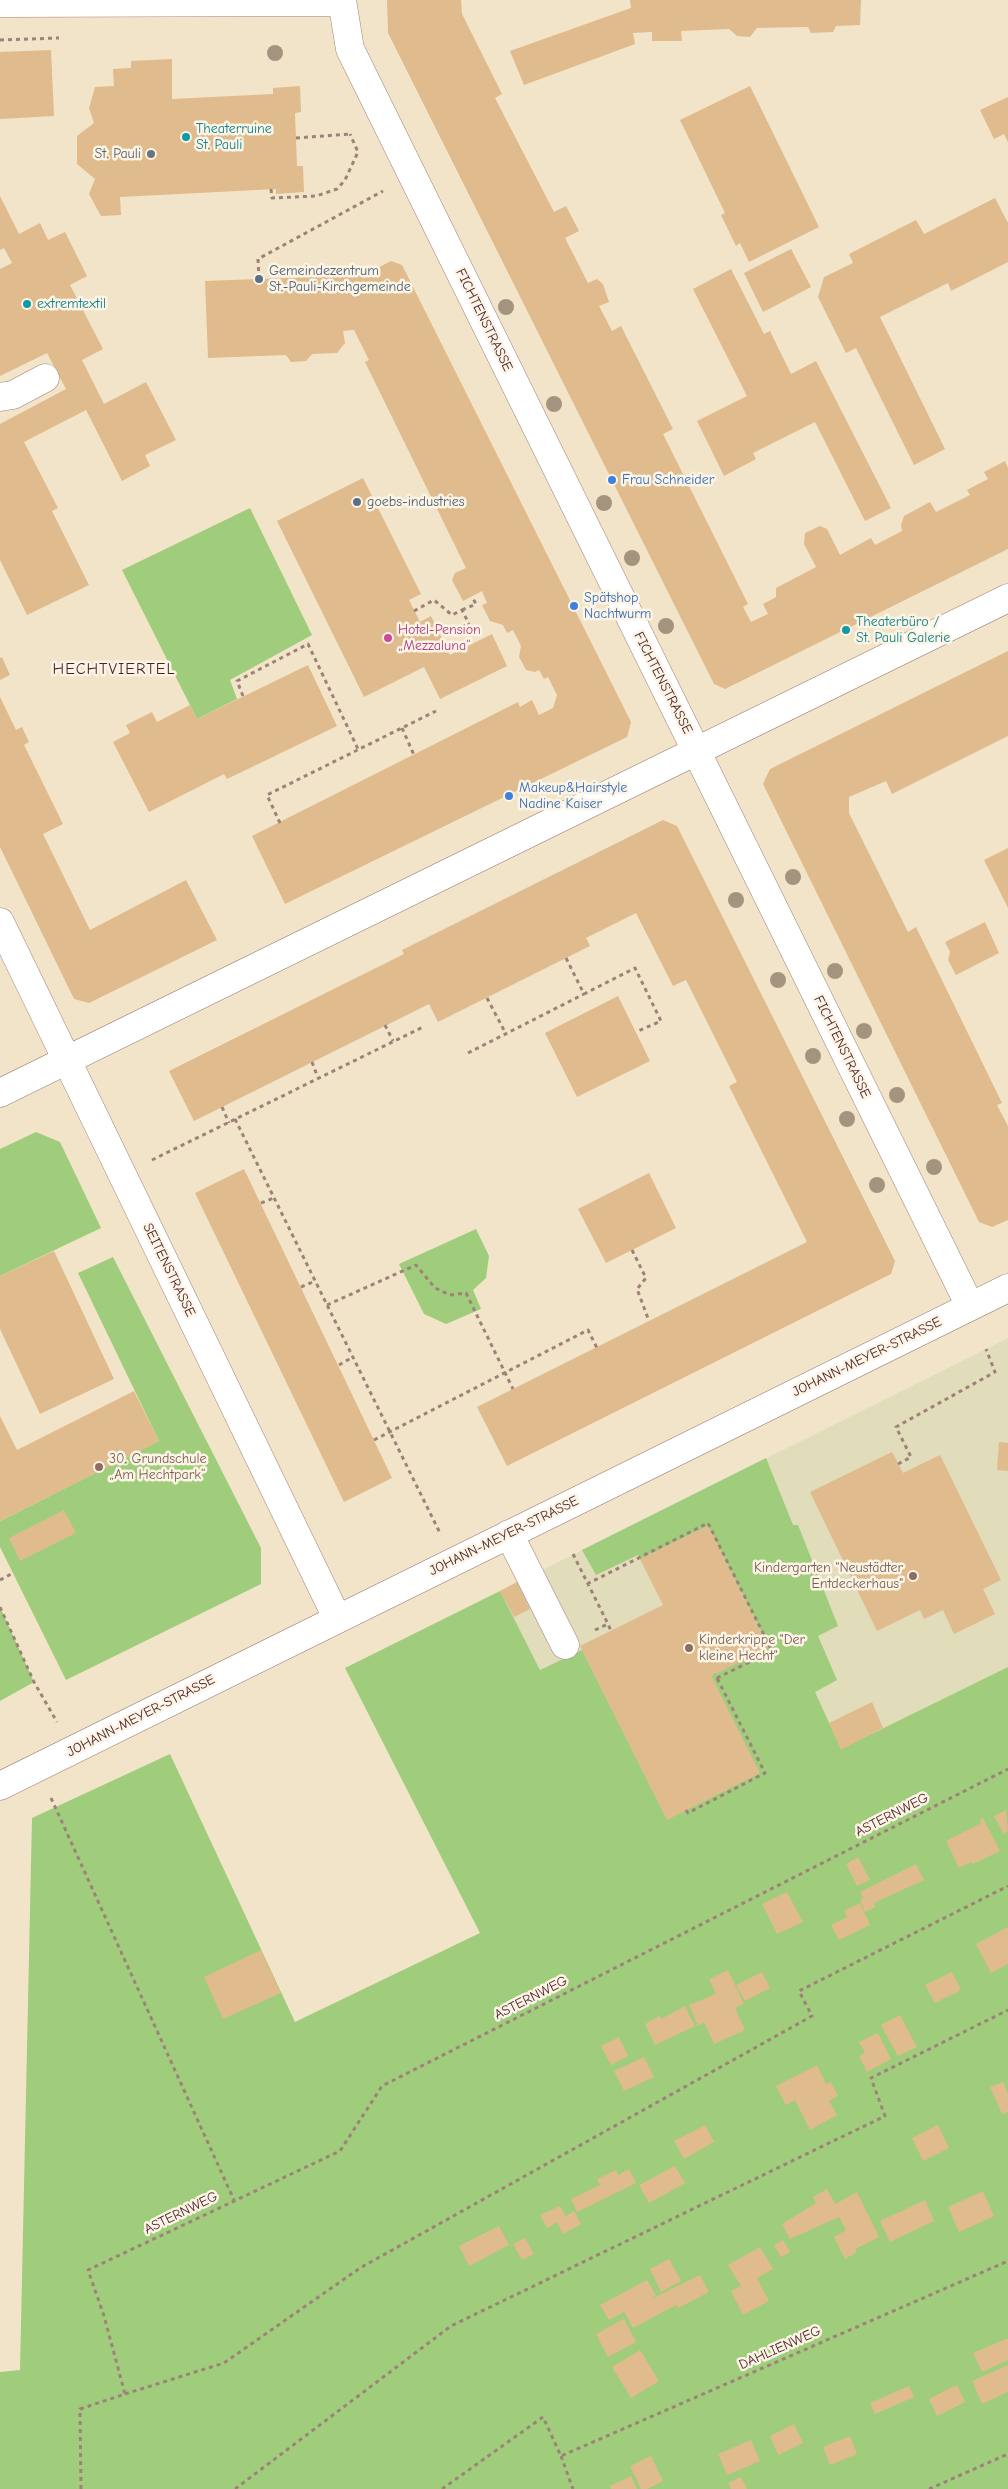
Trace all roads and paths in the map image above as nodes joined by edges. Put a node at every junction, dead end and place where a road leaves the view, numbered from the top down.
1 (342, 1) edge
2 (0, 3) edge
3 (350, 134) dead end
4 (327, 136) dead end
5 (296, 138) dead end
6 (412, 174) junction
7 (271, 189) dead end
8 (259, 279) dead end
9 (45, 378) dead end
10 (0, 397) edge
11 (472, 597) dead end
12 (1008, 598) edge
13 (462, 610) junction
14 (414, 611) dead end
15 (469, 624) dead end
16 (244, 696) dead end
17 (436, 711) dead end
18 (402, 728) junction
19 (358, 749) junction
20 (697, 752) junction
21 (414, 755) dead end
22 (280, 823) dead end
23 (0, 922) edge
24 (566, 958) dead end
25 (584, 994) junction
26 (487, 998) dead end
27 (386, 1025) dead end
28 (423, 1027) dead end
29 (636, 1032) dead end
30 (506, 1034) junction
31 (393, 1041) junction
32 (468, 1053) dead end
33 (67, 1060) junction
34 (312, 1062) dead end
35 (318, 1078) junction
36 (0, 1093) edge
37 (222, 1107) dead end
38 (235, 1120) junction
39 (229, 1123) junction
40 (123, 1175) junction
41 (274, 1198) junction
42 (261, 1203) dead end
43 (632, 1250) dead end
44 (315, 1281) junction
45 (301, 1287) dead end
46 (1008, 1288) edge
47 (327, 1305) junction
48 (970, 1306) junction
49 (650, 1321) dead end
50 (597, 1348) dead end
51 (986, 1349) dead end
52 (353, 1357) junction
53 (339, 1365) dead end
54 (505, 1372) junction
55 (513, 1389) dead end
56 (390, 1432) junction
57 (374, 1440) dead end
58 (898, 1464) dead end
59 (509, 1534) junction
60 (573, 1554) dead end
61 (453, 1561) junction
62 (13, 1573) dead end
63 (0, 1580) edge
64 (587, 1584) junction
65 (0, 1607) edge
66 (337, 1618) junction
67 (608, 1624) dead end
68 (565, 1645) dead end
69 (74, 1750) junction
70 (37, 1768) junction
71 (1008, 1769) edge
72 (0, 1786) edge
73 (686, 1810) dead end
74 (1008, 1886) edge
75 (1008, 2010) edge
76 (234, 2200) junction
77 (1008, 2261) edge
78 (125, 2394) junction
79 (1008, 2454) edge
80 (560, 2456) junction
81 (81, 2489) edge
82 (235, 2489) edge
83 (442, 2489) edge
84 (573, 2489) edge
85 (928, 2489) edge

1 - 2 street
1 - 6 street, FICHTENSTRASSE
3 - 7 path
4 - 5 path
6 - 8 path
6 - 20 street, FICHTENSTRASSE
9 - 10 street
11 - 13 path
12 - 20 street
13 - 14 path
13 - 15 path
16 - 19 path
17 - 18 path
18 - 19 path
18 - 21 path
19 - 22 path
20 - 33 street
20 - 48 street, FICHTENSTRASSE
23 - 33 street, SEITENSTRASSE
24 - 25 path
25 - 29 path
25 - 30 path
26 - 30 path
27 - 31 path
28 - 31 path
30 - 32 path
31 - 35 path
33 - 36 street
33 - 40 street, SEITENSTRASSE
34 - 35 path
35 - 38 path
37 - 39 path
38 - 39 path
38 - 41 path
39 - 40 path
40 - 66 street, SEITENSTRASSE
41 - 42 path
41 - 44 path
43 - 49 path
44 - 45 path
44 - 47 path
46 - 48 street, JOHANN-MEYER-STRASSE
47 - 52 path
47 - 54 path
48 - 59 street, JOHANN-MEYER-STRASSE
50 - 54 path
51 - 58 path
52 - 53 path
52 - 56 path
54 - 55 path
54 - 56 path
56 - 57 path
56 - 61 path
59 - 61 street, JOHANN-MEYER-STRASSE
59 - 68 street
60 - 64 path
61 - 66 street, JOHANN-MEYER-STRASSE
62 - 63 path
64 - 67 path
64 - 73 path
65 - 69 path
66 - 69 street, JOHANN-MEYER-STRASSE
69 - 70 street, JOHANN-MEYER-STRASSE
70 - 72 street, JOHANN-MEYER-STRASSE
70 - 76 path
71 - 76 path, ASTERNWEG
74 - 78 path
75 - 82 path
76 - 78 path, ASTERNWEG
77 - 80 path, DAHLIENWEG
78 - 81 path
79 - 85 path
80 - 83 path
80 - 84 path

